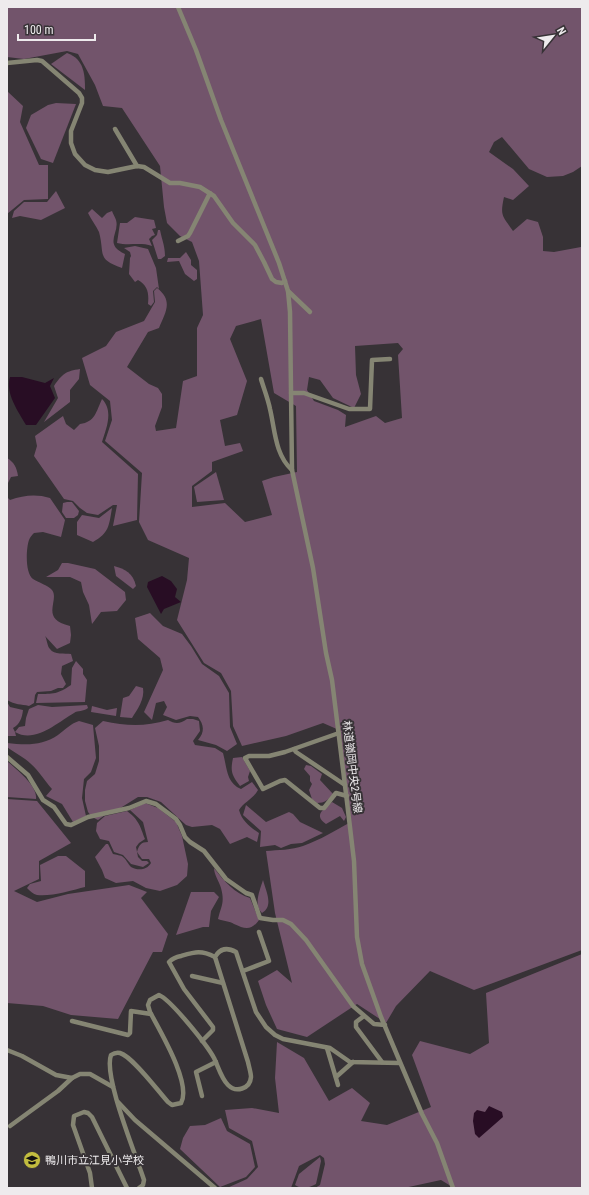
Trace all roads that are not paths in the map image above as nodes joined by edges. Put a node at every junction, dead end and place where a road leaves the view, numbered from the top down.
1 (178, 7) edge
2 (7, 63) edge
3 (115, 129) dead end
4 (137, 166) junction
5 (210, 193) junction
6 (178, 241) dead end
7 (285, 282) junction
8 (288, 292) junction
9 (310, 312) dead end
10 (390, 359) dead end
11 (261, 379) dead end
12 (291, 393) junction
13 (292, 470) junction
14 (339, 733) junction
15 (294, 749) junction
16 (7, 757) edge
17 (345, 785) junction
18 (346, 796) junction
19 (259, 932) dead end
20 (215, 957) junction
21 (243, 971) junction
22 (192, 976) dead end
23 (222, 983) junction
24 (152, 1014) junction
25 (364, 1016) junction
26 (72, 1021) dead end
27 (385, 1025) junction
28 (202, 1041) junction
29 (327, 1048) junction
30 (7, 1050) edge
31 (216, 1062) junction
32 (353, 1062) junction
33 (382, 1062) junction
34 (400, 1063) junction
35 (72, 1078) junction
36 (336, 1078) junction
37 (338, 1085) dead end
38 (113, 1087) junction
39 (202, 1096) dead end
40 (117, 1101) junction
41 (10, 1126) dead end
42 (92, 1188) edge
43 (127, 1188) edge
44 (139, 1188) edge
45 (215, 1188) edge
46 (453, 1188) edge

1 - 7 street
2 - 4 street
3 - 4 street
4 - 5 street
5 - 6 street
5 - 7 street
7 - 8 street
8 - 9 street
8 - 12 street
10 - 12 street
11 - 13 street
12 - 13 street
13 - 14 street, 林道嶺岡中央2号線
14 - 15 street
14 - 17 street, 林道嶺岡中央2号線
15 - 17 street
15 - 18 street
16 - 25 street
17 - 18 street, 林道嶺岡中央2号線
18 - 27 street, 林道嶺岡中央2号線
19 - 21 street
20 - 21 street
20 - 23 street
20 - 28 street
21 - 29 street
22 - 23 street
23 - 31 street
24 - 26 street
24 - 28 street
24 - 38 street
25 - 27 street
25 - 33 street
27 - 34 street, 林道嶺岡中央2号線
28 - 31 street
29 - 32 street
29 - 36 street
30 - 35 street
31 - 39 street
32 - 33 street
32 - 36 street
33 - 34 street
34 - 46 street, 林道嶺岡中央2号線
35 - 38 street
35 - 41 street
36 - 37 street
38 - 40 street
40 - 44 street
40 - 45 street
42 - 43 street

